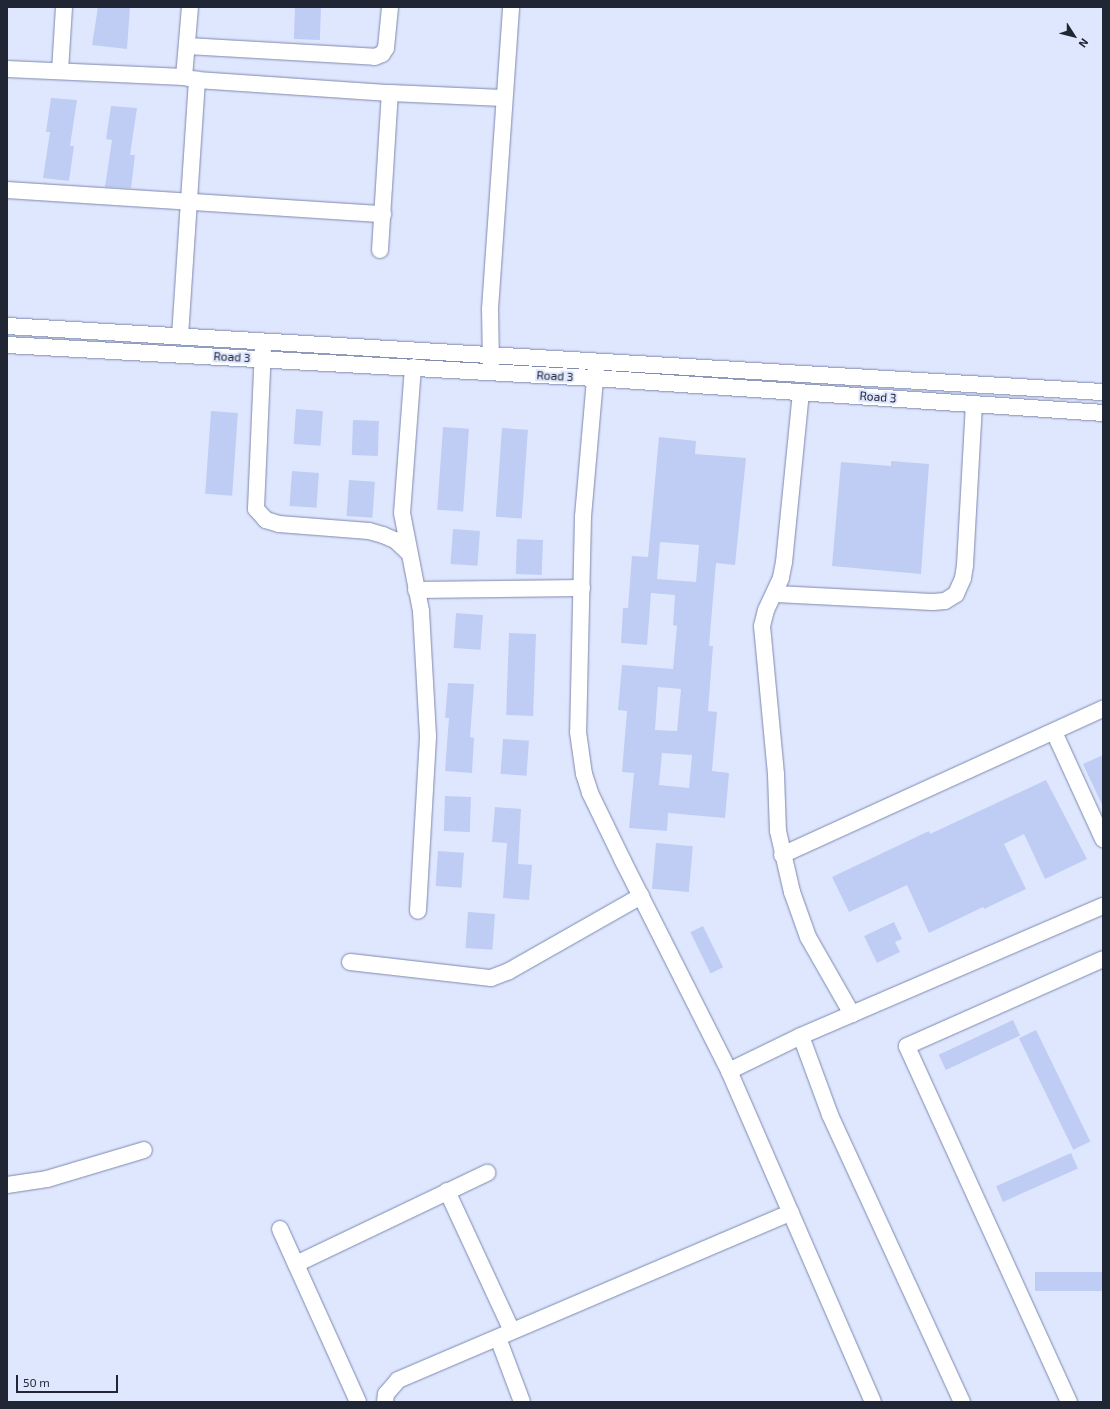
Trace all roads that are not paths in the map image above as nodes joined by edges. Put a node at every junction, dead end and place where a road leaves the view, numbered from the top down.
1 (64, 7) edge
2 (190, 7) edge
3 (390, 7) edge
4 (511, 7) edge
5 (187, 46) junction
6 (7, 69) edge
7 (60, 71) junction
8 (191, 78) junction
9 (390, 93) junction
10 (503, 98) junction
11 (7, 190) edge
12 (190, 202) junction
13 (383, 214) junction
14 (380, 250) dead end
15 (7, 326) edge
16 (180, 336) junction
17 (263, 341) junction
18 (7, 345) edge
19 (492, 354) junction
20 (263, 359) junction
21 (596, 361) junction
22 (413, 367) junction
23 (491, 372) junction
24 (594, 378) junction
25 (801, 392) junction
26 (1103, 392) edge
27 (974, 404) junction
28 (1103, 413) edge
29 (408, 552) junction
30 (582, 588) junction
31 (416, 590) junction
32 (776, 594) junction
33 (1103, 709) edge
34 (1054, 732) junction
35 (1103, 839) edge
36 (782, 855) junction
37 (641, 896) junction
38 (1103, 906) edge
39 (418, 911) dead end
40 (1103, 959) edge
41 (350, 962) dead end
42 (852, 1014) junction
43 (801, 1036) junction
44 (729, 1071) junction
45 (144, 1150) dead end
46 (487, 1173) dead end
47 (7, 1185) edge
48 (447, 1192) junction
49 (791, 1212) junction
50 (280, 1230) dead end
51 (296, 1264) junction
52 (512, 1331) junction
53 (498, 1338) junction
54 (358, 1402) edge
55 (385, 1402) edge
56 (522, 1402) edge
57 (873, 1402) edge
58 (962, 1402) edge
59 (1069, 1402) edge

1 - 7 street
2 - 5 street
3 - 5 street
4 - 10 street
5 - 8 street
6 - 7 street
7 - 8 street
8 - 9 street
8 - 12 street
9 - 10 street
9 - 13 street
10 - 19 street
11 - 12 street
12 - 13 street
12 - 16 street
13 - 14 street
15 - 16 street, Road 3
16 - 17 street, Road 3
17 - 19 street, Road 3
17 - 20 street
18 - 20 street, Road 3
19 - 21 street, Road 3
19 - 23 street
20 - 22 street, Road 3
20 - 29 street
21 - 24 street
21 - 26 street, Road 3
22 - 23 street, Road 3
22 - 29 street
23 - 24 street, Road 3
24 - 25 street, Road 3
24 - 30 street
25 - 27 street, Road 3
25 - 32 street
27 - 28 street, Road 3
27 - 32 street
29 - 31 street
30 - 31 street
30 - 37 street
31 - 39 street
32 - 36 street
33 - 34 street
34 - 35 street
34 - 36 street
36 - 42 street
37 - 41 street
37 - 44 street
38 - 42 street
40 - 59 street
42 - 43 street
43 - 44 street
43 - 58 street
44 - 49 street
45 - 47 street
46 - 48 street
48 - 51 street
48 - 52 street
49 - 52 street
49 - 57 street
50 - 51 street
51 - 54 street
52 - 53 street
53 - 55 street
53 - 56 street

